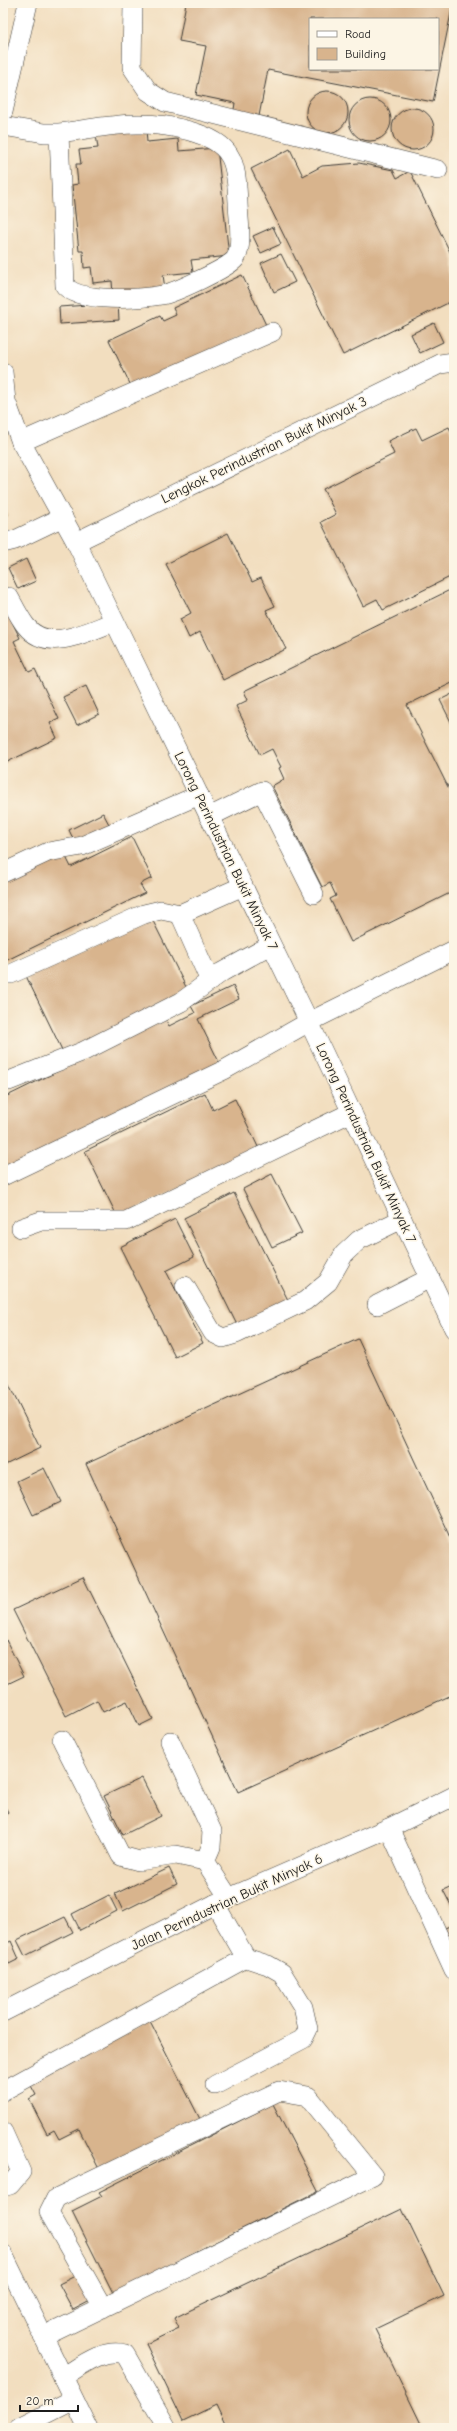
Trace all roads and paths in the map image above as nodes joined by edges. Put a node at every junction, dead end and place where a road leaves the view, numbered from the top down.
1 (28, 3) edge
2 (133, 3) edge
3 (3, 112) edge
4 (3, 126) edge
5 (59, 133) junction
6 (438, 170) dead end
7 (272, 332) dead end
8 (454, 362) edge
9 (3, 372) edge
10 (21, 442) junction
11 (63, 517) junction
12 (76, 542) junction
13 (3, 543) edge
14 (9, 597) dead end
15 (114, 622) junction
16 (199, 795) junction
17 (209, 817) junction
18 (3, 872) edge
19 (243, 886) junction
20 (314, 894) dead end
21 (180, 914) junction
22 (271, 944) junction
23 (454, 950) edge
24 (11, 974) dead end
25 (210, 981) junction
26 (309, 1022) junction
27 (9, 1081) dead end
28 (352, 1112) junction
29 (3, 1176) edge
30 (402, 1219) junction
31 (21, 1228) dead end
32 (430, 1278) junction
33 (185, 1286) dead end
34 (377, 1305) dead end
35 (452, 1320) edge
36 (62, 1740) dead end
37 (170, 1741) dead end
38 (454, 1796) edge
39 (389, 1828) junction
40 (205, 1861) junction
41 (222, 1901) junction
42 (246, 1958) junction
43 (454, 1970) edge
44 (3, 2012) edge
45 (215, 2085) dead end
46 (3, 2092) edge
47 (3, 2132) edge
48 (3, 2187) edge
49 (3, 2254) edge
50 (103, 2308) junction
51 (43, 2337) junction
52 (63, 2377) junction
53 (74, 2400) junction
54 (19, 2428) edge
55 (88, 2428) edge
56 (166, 2428) edge

1 - 3 street
2 - 6 street
4 - 5 street
5 - 5 street
7 - 10 street
8 - 12 street, Lengkok Perindustrian Bukit Minyak 3
9 - 10 street, Lorong Perindustrian Bukit Minyak 7
10 - 11 street, Lorong Perindustrian Bukit Minyak 7
11 - 12 street, Lorong Perindustrian Bukit Minyak 7
11 - 13 street
12 - 15 street, Lorong Perindustrian Bukit Minyak 7
14 - 15 street
15 - 16 street, Lorong Perindustrian Bukit Minyak 7
16 - 17 street, Lorong Perindustrian Bukit Minyak 7
16 - 18 street
17 - 19 street, Lorong Perindustrian Bukit Minyak 7
17 - 20 street
19 - 21 street
19 - 22 street, Lorong Perindustrian Bukit Minyak 7
21 - 24 street
21 - 25 street
22 - 25 street
22 - 26 street, Lorong Perindustrian Bukit Minyak 7
23 - 26 street
25 - 27 street
26 - 28 street, Lorong Perindustrian Bukit Minyak 7
26 - 29 street
28 - 30 street, Lorong Perindustrian Bukit Minyak 7
28 - 31 street
30 - 32 street, Lorong Perindustrian Bukit Minyak 7
30 - 33 street
32 - 34 street
32 - 35 street, Lorong Perindustrian Bukit Minyak 7
36 - 40 street
37 - 40 street
38 - 39 street, Jalan Perindustrian Bukit Minyak 6
39 - 41 street, Jalan Perindustrian Bukit Minyak 6
39 - 43 street
40 - 41 street
41 - 42 street
41 - 44 street, Jalan Perindustrian Bukit Minyak 6
42 - 45 street
42 - 46 street
47 - 48 street
49 - 51 street
50 - 50 street
50 - 51 street
51 - 52 street
52 - 53 street
52 - 56 street
53 - 54 street
53 - 55 street

